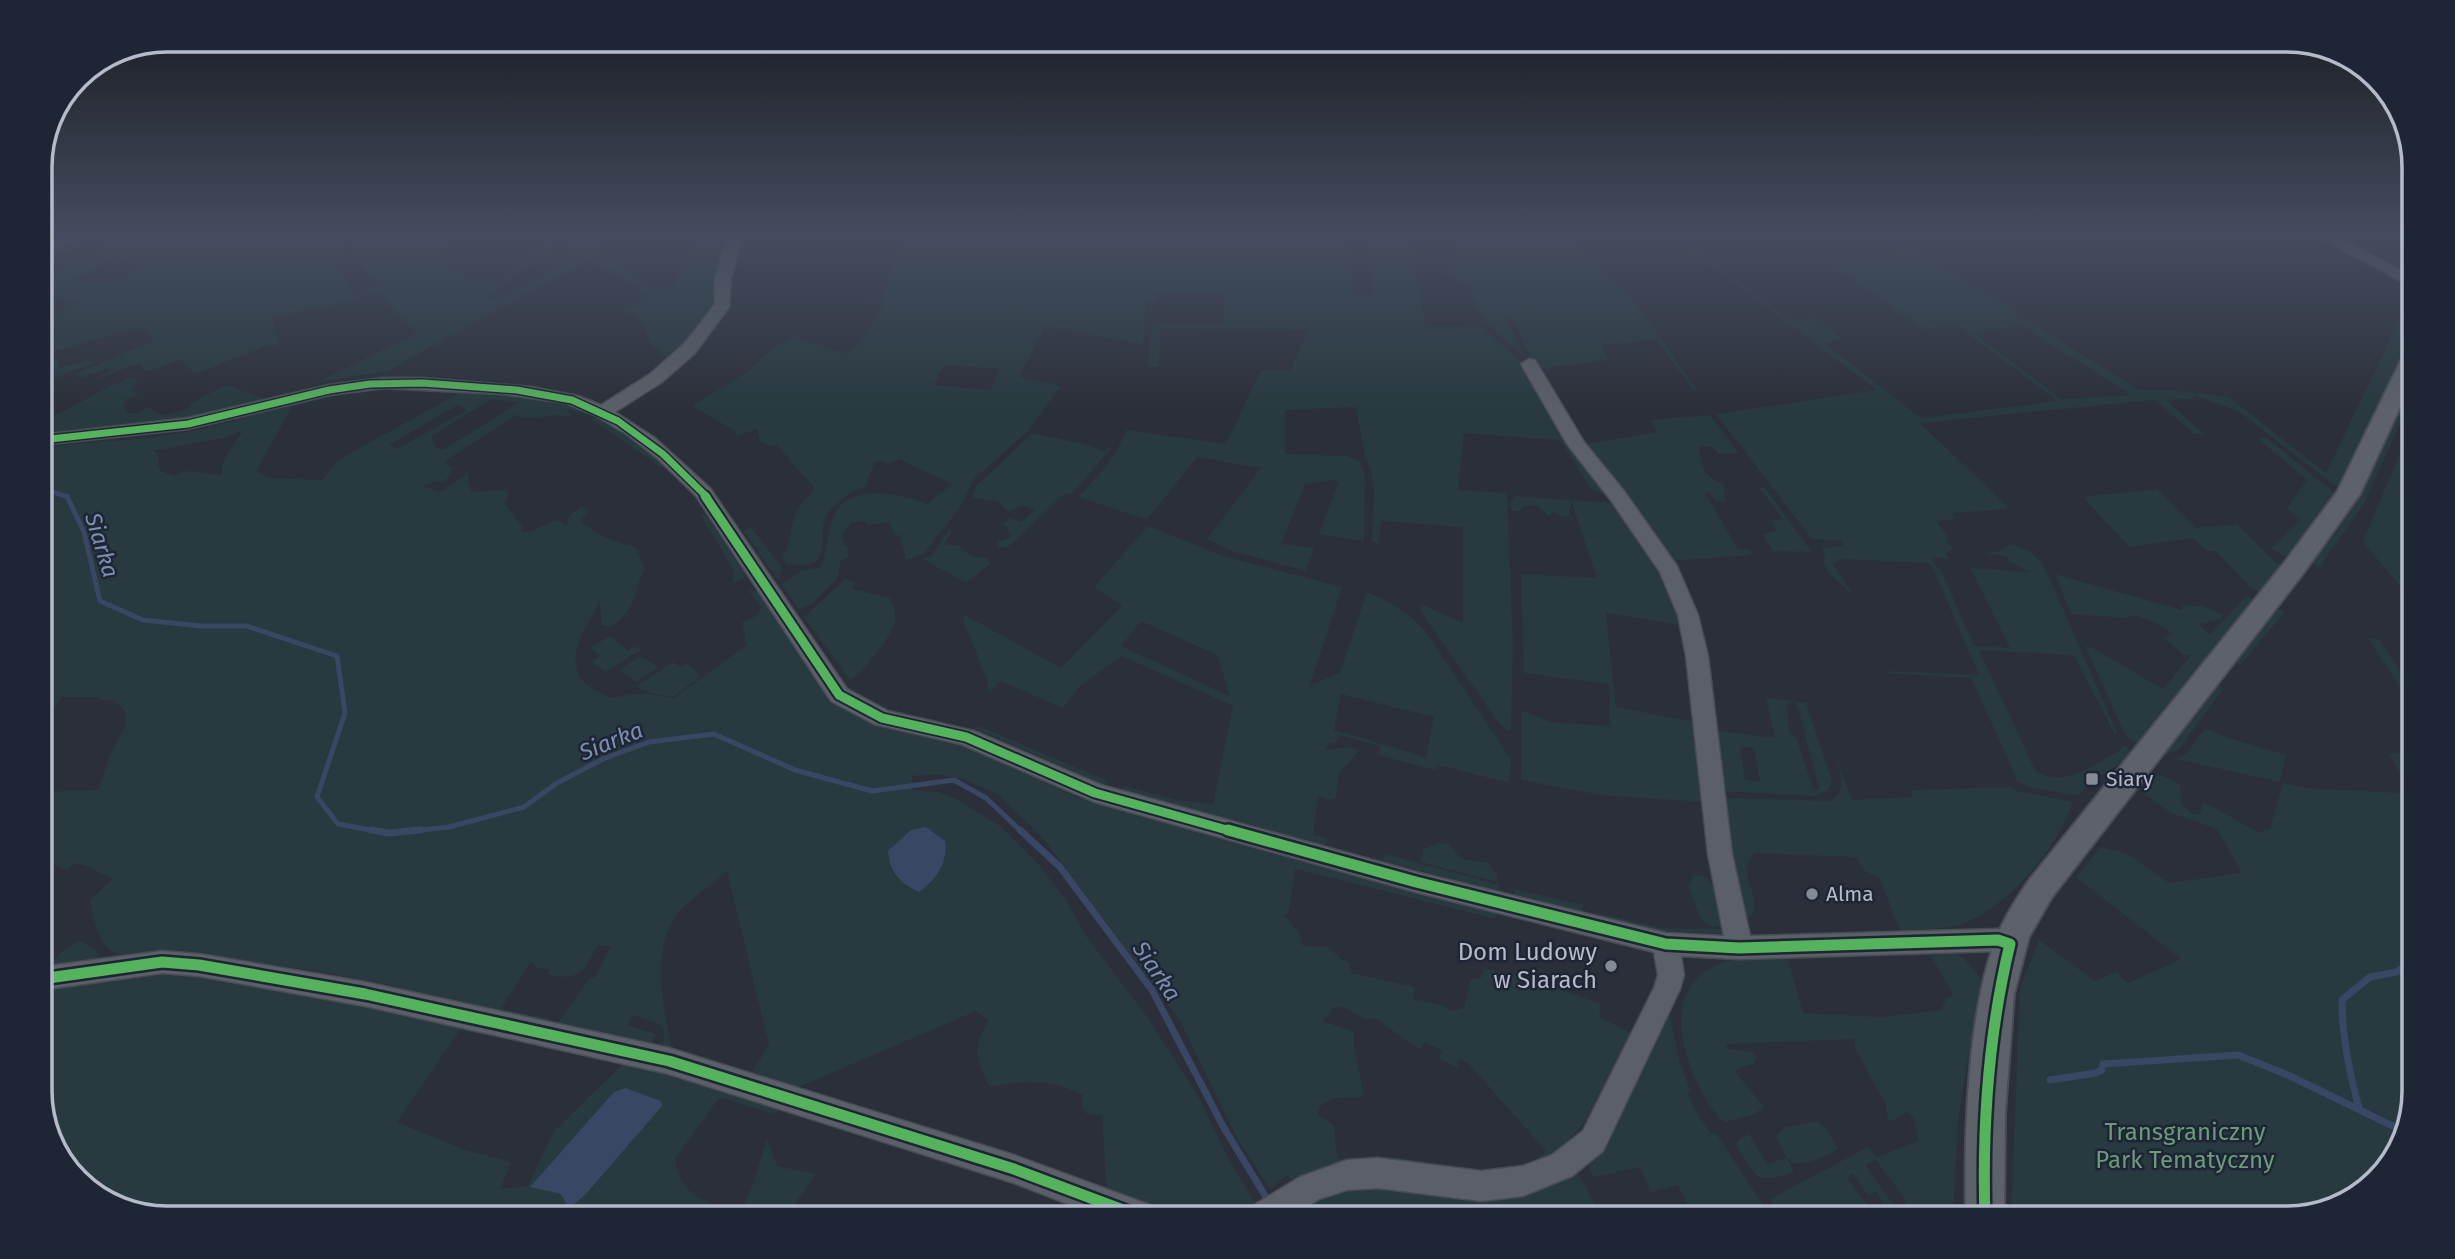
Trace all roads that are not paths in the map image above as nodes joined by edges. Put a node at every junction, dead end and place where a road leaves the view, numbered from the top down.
1 (723, 294) edge
2 (1529, 364) dead end
3 (2402, 378) edge
4 (602, 412) junction
5 (53, 439) edge
6 (1666, 944) junction
7 (2010, 944) junction
8 (1739, 948) junction
9 (53, 977) edge
10 (1112, 1206) edge
11 (1281, 1206) edge
12 (1985, 1206) edge

1 - 4 street
2 - 8 street
3 - 7 main road
4 - 5 street
4 - 6 street
6 - 8 street
6 - 11 street
7 - 8 street
7 - 12 main road
9 - 10 street

